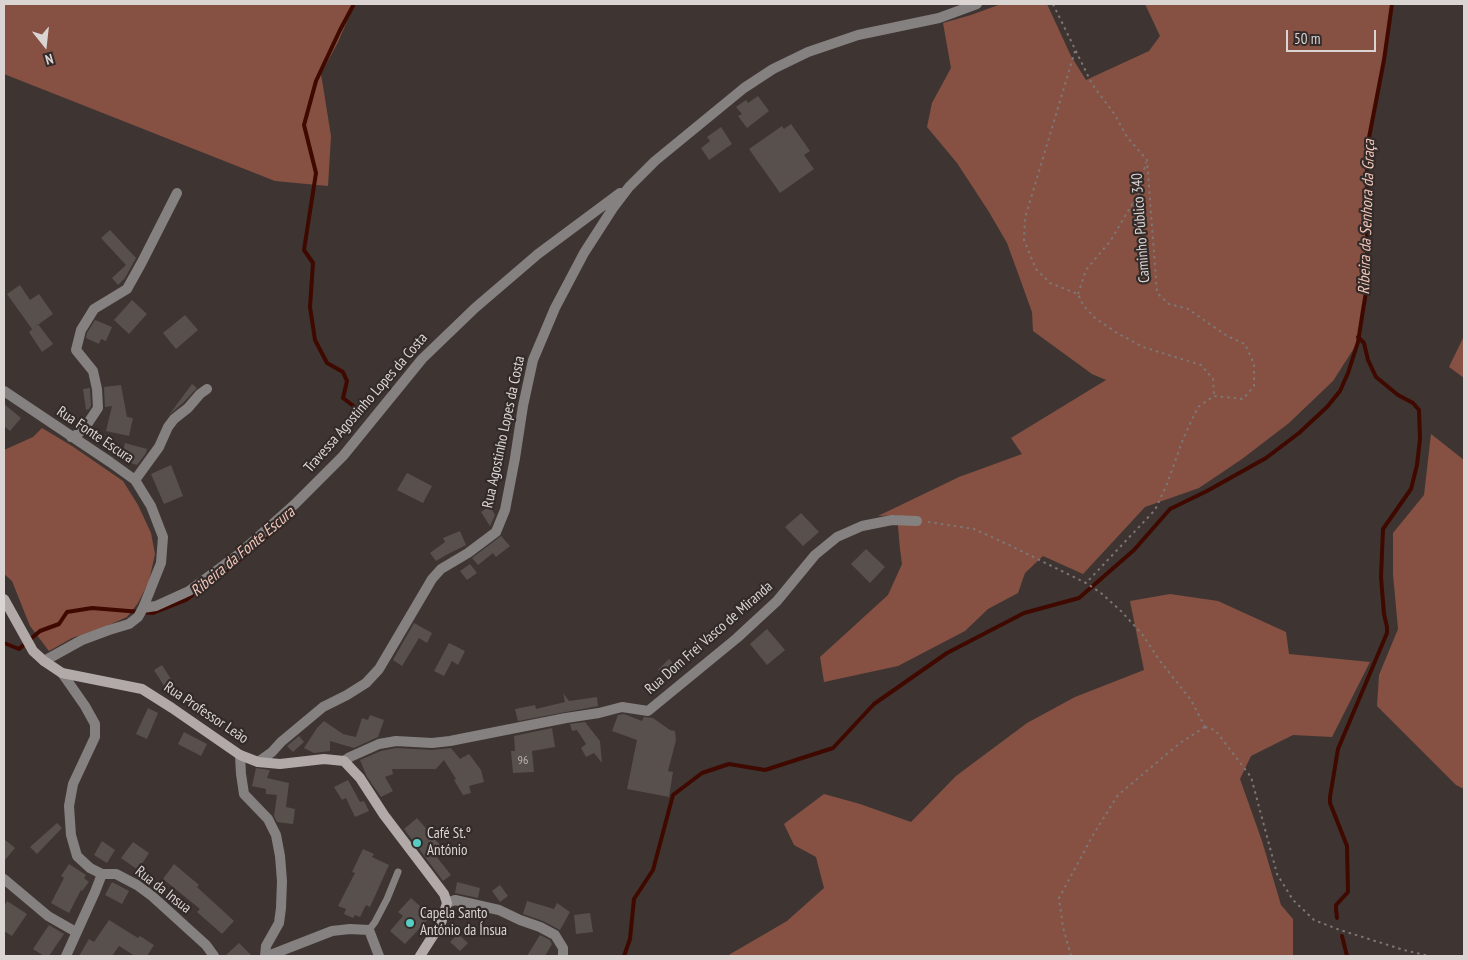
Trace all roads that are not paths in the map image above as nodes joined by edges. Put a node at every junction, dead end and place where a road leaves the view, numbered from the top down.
1 (977, 4) edge
2 (629, 187) junction
3 (177, 193) dead end
4 (207, 389) dead end
5 (4, 392) edge
6 (71, 437) junction
7 (135, 480) junction
8 (917, 521) road end
9 (4, 599) edge
10 (140, 612) junction
11 (44, 661) junction
12 (62, 673) junction
13 (240, 755) junction
14 (344, 761) junction
15 (258, 762) junction
16 (398, 872) dead end
17 (102, 874) junction
18 (4, 879) edge
19 (447, 903) junction
20 (369, 930) junction
21 (76, 932) junction
22 (66, 956) edge
23 (214, 956) edge
24 (267, 956) edge
25 (379, 956) edge
26 (420, 956) edge
27 (563, 956) edge

1 - 2 street, Rua Agostinho Lopes da Costa
2 - 10 street, Travessa Agostinho Lopes da Costa
2 - 15 street, Rua Agostinho Lopes da Costa
3 - 6 street
4 - 7 street
5 - 6 street, Rua Fonte Escura
6 - 7 street, Rua Fonte Escura
7 - 10 street, Rua Fonte Escura
8 - 14 street, Rua Dom Frei Vasco de Miranda
9 - 11 street, Rua Professor Leão
10 - 11 street
11 - 12 street, Rua Professor Leão
12 - 13 street, Rua Professor Leão
12 - 17 street, Rua da Insua
13 - 15 street, Rua Professor Leão
13 - 24 street
14 - 15 street, Rua Professor Leão
14 - 19 street
16 - 20 lane
17 - 21 street
17 - 23 street, Rua da Insua
18 - 21 street
19 - 26 street
19 - 27 street
20 - 24 street
20 - 25 street
21 - 22 street

